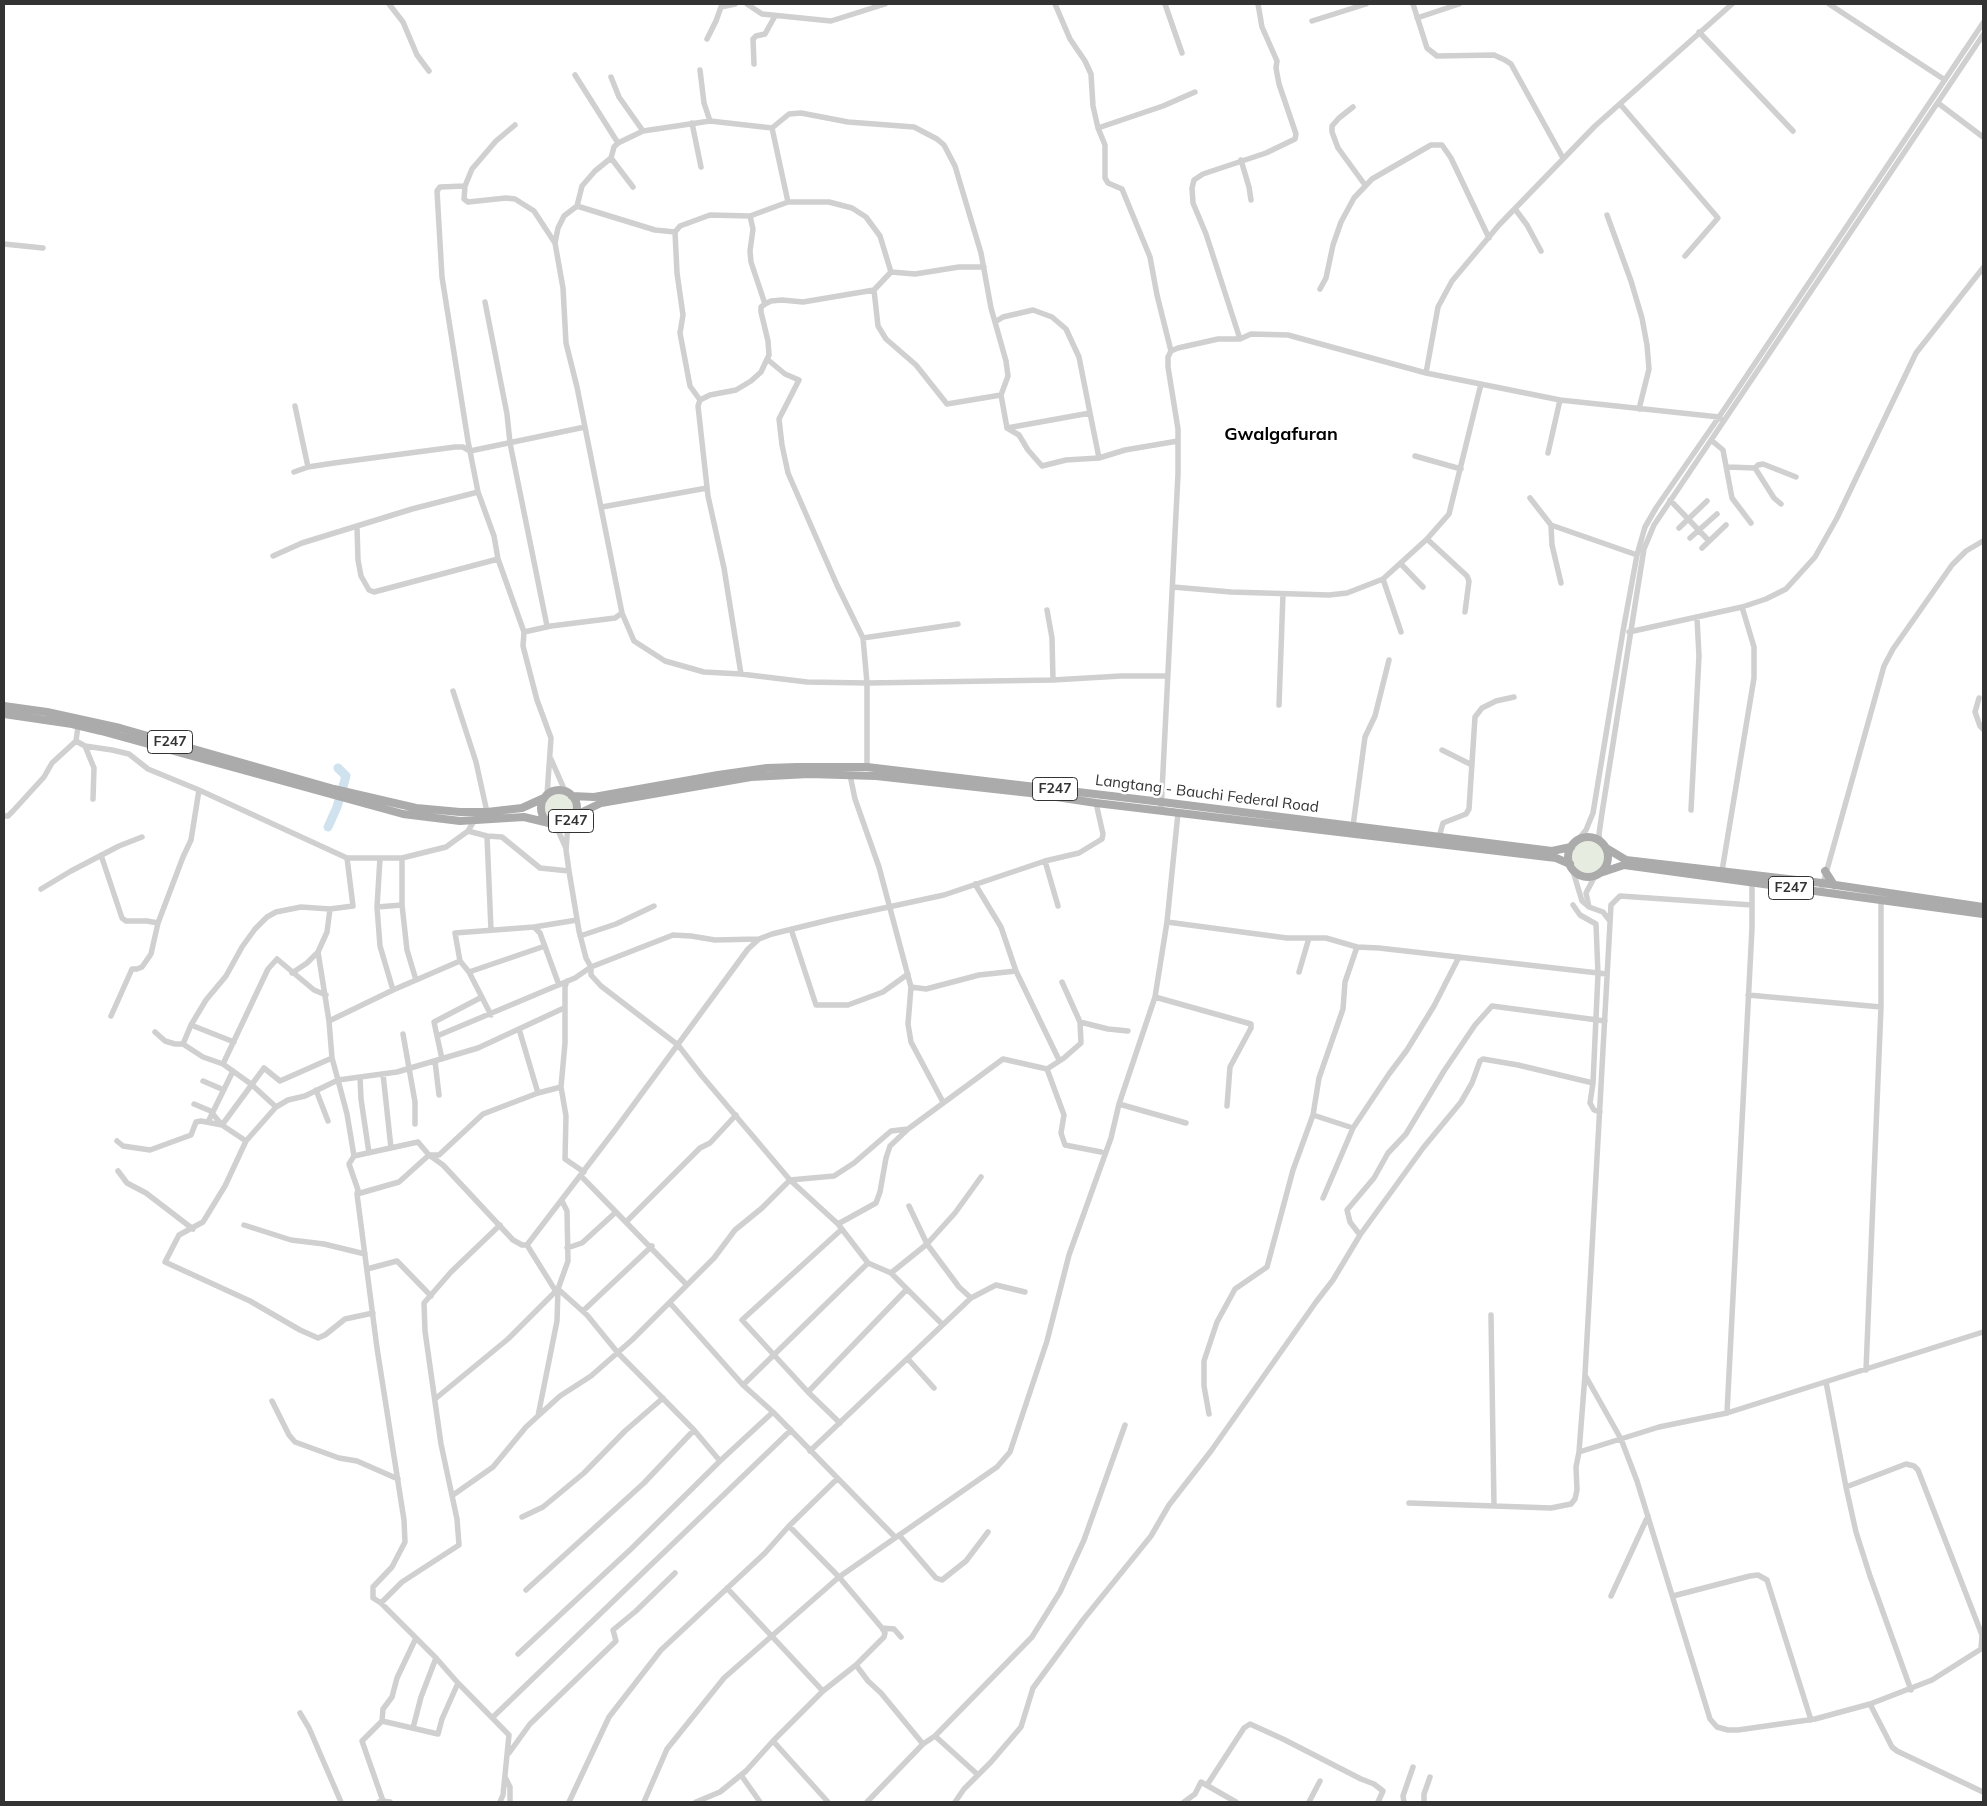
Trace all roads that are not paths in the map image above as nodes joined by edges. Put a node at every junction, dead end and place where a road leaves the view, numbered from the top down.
1 (389, 4) edge
2 (735, 4) edge
3 (885, 4) edge
4 (1055, 4) edge
5 (1165, 4) edge
6 (1258, 4) edge
7 (1366, 4) edge
8 (1412, 4) edge
9 (1459, 4) edge
10 (1732, 4) edge
11 (1829, 4) edge
12 (748, 5) edge
13 (774, 16) junction
14 (1417, 18) junction
15 (1312, 21) dead end
16 (1983, 23) edge
17 (1699, 32) junction
18 (1983, 36) edge
19 (707, 39) dead end
20 (1182, 53) dead end
21 (754, 64) dead end
22 (700, 70) dead end
23 (429, 71) dead end
24 (575, 75) dead end
25 (611, 77) dead end
26 (1946, 80) junction
27 (1195, 92) dead end
28 (1938, 103) junction
29 (1620, 104) junction
30 (1353, 106) dead end
31 (710, 121) junction
32 (692, 123) junction
33 (515, 124) dead end
34 (772, 128) junction
35 (1098, 128) junction
36 (643, 131) junction
37 (1792, 131) dead end
38 (1983, 137) edge
39 (618, 143) junction
40 (611, 158) junction
41 (1563, 158) junction
42 (1893, 158) junction
43 (1241, 160) junction
44 (1898, 162) junction
45 (701, 167) dead end
46 (465, 186) junction
47 (1365, 186) junction
48 (633, 187) dead end
49 (1251, 200) dead end
50 (788, 202) junction
51 (576, 206) junction
52 (1514, 209) junction
53 (1607, 215) dead end
54 (750, 216) junction
55 (675, 232) junction
56 (1488, 238) junction
57 (555, 243) junction
58 (4, 244) edge
59 (43, 248) dead end
60 (1541, 251) dead end
61 (1686, 256) dead end
62 (984, 267) junction
63 (1983, 268) edge
64 (892, 272) junction
65 (1980, 277) edge
66 (1320, 289) dead end
67 (874, 290) junction
68 (485, 302) dead end
69 (765, 304) junction
70 (995, 322) junction
71 (1240, 339) junction
72 (1171, 351) junction
73 (766, 359) junction
74 (1426, 373) junction
75 (1481, 384) junction
76 (1001, 395) junction
77 (700, 400) junction
78 (1560, 400) junction
79 (295, 406) dead end
80 (1640, 409) junction
81 (1090, 413) junction
82 (1722, 419) junction
83 (585, 427) junction
84 (1007, 428) junction
85 (1711, 440) junction
86 (1178, 441) junction
87 (510, 443) junction
88 (470, 451) junction
89 (1548, 453) dead end
90 (1415, 456) dead end
91 (1099, 458) junction
92 (308, 467) junction
93 (1728, 467) junction
94 (1755, 468) junction
95 (1461, 469) junction
96 (294, 472) dead end
97 (1796, 477) dead end
98 (707, 488) junction
99 (478, 492) junction
100 (1530, 498) dead end
101 (1670, 500) junction
102 (1707, 501) dead end
103 (1781, 504) dead end
104 (602, 507) junction
105 (1717, 514) dead end
106 (1688, 518) junction
107 (1751, 523) dead end
108 (1551, 525) junction
109 (1726, 525) dead end
110 (357, 527) junction
111 (1680, 528) dead end
112 (1699, 530) junction
113 (1690, 538) dead end
114 (1427, 539) junction
115 (1709, 541) junction
116 (1983, 541) edge
117 (1702, 548) dead end
118 (1637, 555) junction
119 (273, 556) dead end
120 (498, 559) junction
121 (1401, 564) junction
122 (1383, 579) junction
123 (1561, 583) dead end
124 (1173, 587) junction
125 (1422, 587) dead end
126 (1283, 594) junction
127 (1742, 607) junction
128 (1047, 610) dead end
129 (1465, 612) dead end
130 (622, 613) junction
131 (1697, 618) junction
132 (958, 624) dead end
133 (547, 626) junction
134 (1623, 631) junction
135 (524, 632) junction
136 (1401, 632) dead end
137 (1630, 632) junction
138 (863, 638) junction
139 (1389, 660) dead end
140 (741, 674) junction
141 (1168, 676) junction
142 (1053, 680) junction
143 (867, 682) junction
144 (453, 691) dead end
145 (1514, 698) dead end
146 (1979, 698) dead end
147 (1279, 705) dead end
148 (4, 706) edge
149 (4, 714) edge
150 (78, 726) junction
151 (1983, 729) edge
152 (76, 742) junction
153 (85, 746) junction
154 (1442, 750) dead end
155 (550, 758) junction
156 (1472, 764) junction
157 (867, 767) junction
158 (850, 775) junction
159 (199, 790) junction
160 (333, 792) junction
161 (569, 793) junction
162 (346, 795) junction
163 (545, 796) junction
164 (93, 799) dead end
165 (1162, 802) junction
166 (1096, 804) junction
167 (1691, 810) dead end
168 (1161, 811) junction
169 (487, 812) junction
170 (1178, 813) junction
171 (576, 815) junction
172 (4, 816) edge
173 (474, 820) junction
174 (552, 824) junction
175 (568, 824) junction
176 (1353, 826) junction
177 (468, 831) junction
178 (487, 836) junction
179 (142, 837) dead end
180 (1439, 837) junction
181 (1600, 841) junction
182 (1574, 844) junction
183 (1606, 848) junction
184 (566, 850) junction
185 (101, 855) junction
186 (347, 858) junction
187 (380, 858) junction
188 (402, 858) junction
189 (1045, 861) junction
190 (1571, 866) junction
191 (569, 870) junction
192 (1722, 871) junction
193 (1825, 871) junction
194 (1597, 874) junction
195 (1753, 874) junction
196 (1752, 883) junction
197 (975, 884) junction
198 (1834, 885) junction
199 (1822, 887) junction
200 (40, 889) dead end
201 (1880, 899) junction
202 (402, 905) junction
203 (1573, 905) dead end
204 (1752, 905) junction
205 (654, 906) dead end
206 (1058, 906) dead end
207 (377, 907) junction
208 (889, 907) junction
209 (1590, 907) junction
210 (1983, 907) edge
211 (330, 909) junction
212 (1983, 914) edge
213 (577, 920) junction
214 (1610, 921) junction
215 (1167, 922) junction
216 (158, 923) junction
217 (534, 927) junction
218 (791, 929) junction
219 (491, 930) junction
220 (580, 936) junction
221 (1309, 938) junction
222 (759, 939) junction
223 (545, 946) junction
224 (1357, 947) junction
225 (318, 952) junction
226 (1459, 957) junction
227 (460, 961) junction
228 (591, 967) junction
229 (1016, 971) junction
230 (469, 972) junction
231 (1299, 972) dead end
232 (292, 973) junction
233 (908, 974) junction
234 (1598, 974) junction
235 (1607, 974) junction
236 (416, 980) junction
237 (567, 981) junction
238 (1062, 982) dead end
239 (559, 985) junction
240 (911, 987) junction
241 (393, 990) junction
242 (326, 995) junction
243 (1748, 995) junction
244 (1154, 996) junction
245 (482, 997) junction
246 (1881, 1007) junction
247 (564, 1008) junction
248 (491, 1014) junction
249 (111, 1016) dead end
250 (1595, 1020) junction
251 (329, 1021) junction
252 (1605, 1021) junction
253 (1080, 1022) junction
254 (191, 1025) junction
255 (519, 1029) junction
256 (1128, 1031) dead end
257 (155, 1032) dead end
258 (403, 1034) dead end
259 (437, 1036) junction
260 (234, 1042) junction
261 (183, 1044) junction
262 (678, 1045) junction
263 (332, 1058) junction
264 (438, 1060) junction
265 (1059, 1060) junction
266 (223, 1064) junction
267 (1047, 1068) junction
268 (409, 1069) junction
269 (233, 1071) junction
270 (383, 1074) junction
271 (360, 1077) junction
272 (338, 1080) junction
273 (203, 1081) dead end
274 (251, 1084) junction
275 (1593, 1084) junction
276 (561, 1087) junction
277 (224, 1090) junction
278 (316, 1090) junction
279 (538, 1093) junction
280 (439, 1095) dead end
281 (943, 1102) junction
282 (194, 1104) dead end
283 (1119, 1104) junction
284 (1227, 1106) dead end
285 (276, 1107) junction
286 (1600, 1112) junction
287 (212, 1113) junction
288 (736, 1115) junction
289 (1313, 1116) junction
290 (328, 1121) dead end
291 (208, 1122) junction
292 (1186, 1123) dead end
293 (415, 1124) dead end
294 (222, 1126) junction
295 (908, 1128) junction
296 (1353, 1128) junction
297 (117, 1141) dead end
298 (246, 1141) junction
299 (391, 1148) junction
300 (1101, 1152) dead end
301 (369, 1153) junction
302 (429, 1155) junction
303 (354, 1156) junction
304 (118, 1171) dead end
305 (582, 1174) junction
306 (981, 1177) dead end
307 (790, 1180) junction
308 (357, 1194) junction
309 (1323, 1198) dead end
310 (562, 1201) junction
311 (909, 1206) dead end
312 (616, 1212) junction
313 (626, 1222) junction
314 (244, 1225) dead end
315 (500, 1225) junction
316 (840, 1227) junction
317 (193, 1229) junction
318 (1360, 1235) junction
319 (927, 1244) junction
320 (527, 1245) junction
321 (652, 1246) junction
322 (567, 1248) junction
323 (365, 1254) junction
324 (868, 1263) junction
325 (367, 1269) junction
326 (892, 1273) junction
327 (686, 1284) junction
328 (557, 1289) junction
329 (907, 1289) junction
330 (1025, 1292) dead end
331 (431, 1296) junction
332 (971, 1298) junction
333 (670, 1303) junction
334 (583, 1311) junction
335 (373, 1313) junction
336 (1491, 1315) dead end
337 (942, 1324) junction
338 (1983, 1332) edge
339 (618, 1352) junction
340 (774, 1356) junction
341 (908, 1359) junction
342 (1866, 1370) junction
343 (1585, 1375) junction
344 (1826, 1382) junction
345 (743, 1385) junction
346 (934, 1388) dead end
347 (808, 1392) junction
348 (663, 1398) junction
349 (435, 1399) junction
350 (272, 1401) dead end
351 (773, 1412) junction
352 (1727, 1413) junction
353 (1209, 1414) dead end
354 (538, 1416) junction
355 (840, 1423) junction
356 (1124, 1425) dead end
357 (694, 1430) junction
358 (790, 1430) junction
359 (1621, 1439) junction
360 (810, 1451) junction
361 (1579, 1452) junction
362 (720, 1461) junction
363 (398, 1479) junction
364 (837, 1479) junction
365 (1846, 1487) junction
366 (453, 1495) junction
367 (1409, 1503) dead end
368 (1494, 1506) junction
369 (1648, 1516) junction
370 (522, 1518) dead end
371 (789, 1526) junction
372 (988, 1532) dead end
373 (897, 1536) junction
374 (675, 1573) dead end
375 (838, 1577) junction
376 (727, 1588) junction
377 (526, 1590) dead end
378 (1611, 1596) dead end
379 (1673, 1596) junction
380 (381, 1603) junction
381 (882, 1628) junction
382 (771, 1635) junction
383 (1983, 1635) edge
384 (901, 1637) dead end
385 (416, 1638) junction
386 (518, 1654) dead end
387 (436, 1658) junction
388 (856, 1665) junction
389 (458, 1683) junction
390 (1912, 1690) junction
391 (823, 1691) junction
392 (1870, 1704) junction
393 (300, 1713) dead end
394 (493, 1717) junction
395 (1811, 1720) junction
396 (382, 1721) junction
397 (412, 1728) junction
398 (936, 1736) junction
399 (773, 1741) junction
400 (923, 1744) junction
401 (507, 1755) junction
402 (1413, 1767) dead end
403 (977, 1774) junction
404 (741, 1775) junction
405 (506, 1777) junction
406 (1430, 1777) dead end
407 (1320, 1781) dead end
408 (1207, 1785) junction
409 (1983, 1792) edge
410 (381, 1801) edge
411 (341, 1802) edge
412 (390, 1802) edge
413 (500, 1802) edge
414 (510, 1802) edge
415 (569, 1802) edge
416 (644, 1802) edge
417 (696, 1802) edge
418 (760, 1802) edge
419 (828, 1802) edge
420 (867, 1802) edge
421 (955, 1802) edge
422 (1184, 1802) edge
423 (1236, 1802) edge
424 (1309, 1802) edge
425 (1378, 1802) edge
426 (1404, 1802) edge
427 (1424, 1802) edge

1 - 23 street
2 - 19 street
3 - 13 street
4 - 35 street
5 - 20 street
6 - 43 street
7 - 15 street
8 - 14 street
9 - 14 street
10 - 17 street
11 - 26 street
12 - 13 street
13 - 21 street
14 - 41 street
16 - 26 street
17 - 29 street
17 - 37 street
18 - 28 street
22 - 31 street
24 - 39 street
25 - 36 street
26 - 42 street
27 - 35 street
28 - 38 street
28 - 44 street
29 - 41 street
29 - 61 street
30 - 47 street
31 - 32 street
31 - 34 street
32 - 36 street
32 - 45 street
33 - 46 street
34 - 50 street
34 - 62 street
35 - 72 street
36 - 39 street
39 - 40 street
40 - 48 street
40 - 51 street
41 - 52 street
42 - 44 street
42 - 82 street
43 - 49 street
43 - 71 street
44 - 82 street
46 - 57 street
46 - 88 street
47 - 56 street
47 - 66 street
50 - 54 street
50 - 64 street
51 - 55 street
51 - 57 street
52 - 56 street
52 - 60 street
53 - 80 street
54 - 55 street
54 - 69 street
55 - 77 street
56 - 74 street
57 - 83 street
58 - 59 street
62 - 64 street
62 - 70 street
63 - 65 street
64 - 67 street
65 - 127 street
67 - 69 street
67 - 76 street
68 - 87 street
69 - 73 street
70 - 76 street
70 - 81 street
71 - 72 street
71 - 74 street
72 - 86 street
73 - 77 street
73 - 138 street
74 - 75 street
75 - 78 street
75 - 95 street
76 - 84 street
77 - 98 street
78 - 80 street
78 - 89 street
79 - 92 street
80 - 82 street
81 - 84 street
81 - 91 street
82 - 85 street
82 - 118 street
83 - 87 street
83 - 104 street
84 - 91 street
85 - 93 street
85 - 101 street
86 - 91 street
86 - 124 street
87 - 88 street
87 - 133 street
88 - 92 street
88 - 99 street
90 - 95 street
92 - 96 street
93 - 94 street
93 - 107 street
94 - 97 street
94 - 103 street
95 - 114 street
98 - 104 street
98 - 140 street
99 - 110 street
99 - 120 street
100 - 108 street
101 - 106 street
101 - 137 street
102 - 106 street
104 - 130 street
105 - 112 street
106 - 111 street
106 - 112 street
108 - 118 street
108 - 123 street
109 - 115 street
110 - 119 street
110 - 120 street
112 - 113 street
112 - 115 street
114 - 121 street
114 - 129 street
115 - 117 street
116 - 193 street
118 - 134 street
120 - 135 street
121 - 122 street
121 - 125 street
122 - 126 street
122 - 136 street
124 - 126 street
124 - 141 street
126 - 147 street
127 - 131 street
127 - 192 street
128 - 142 street
130 - 133 street
130 - 140 street
131 - 137 street
131 - 167 street
132 - 138 street
133 - 135 street
134 - 137 street
134 - 182 street
135 - 155 street
137 - 181 street
138 - 143 street
139 - 176 street
140 - 143 street
141 - 142 street
141 - 165 street
142 - 143 street
143 - 157 street
144 - 169 street
145 - 156 street
146 - 151 street
148 - 160 main road, F247
149 - 150 main road, F247
150 - 152 street
150 - 160 main road, F247
152 - 153 street
152 - 172 street
153 - 159 street
153 - 164 street
154 - 156 street
155 - 161 street
155 - 163 street
156 - 180 street
157 - 161 main road, Langtang - Bauchi Federal Road / F247
157 - 165 main road, Langtang - Bauchi Federal Road / F247
158 - 166 main road, Langtang - Bauchi Federal Road / F247
158 - 171 main road, Langtang - Bauchi Federal Road / F247
158 - 208 street
159 - 186 street
159 - 216 street
160 - 162 main road, F247
161 - 163 main road, F247
161 - 171 main road, F247
162 - 169 main road, F247
162 - 173 main road, F247
163 - 169 main road, F247
163 - 174 main road, F247
165 - 168 street
165 - 176 main road, Langtang - Bauchi Federal Road / F247
166 - 168 main road, Langtang - Bauchi Federal Road / F247
166 - 189 street
168 - 170 main road, Langtang - Bauchi Federal Road / F247
170 - 190 main road, Langtang - Bauchi Federal Road / F247
170 - 215 street
171 - 175 main road, F247
173 - 174 main road, F247
173 - 177 street
174 - 175 main road, F247
174 - 184 street
175 - 184 street
176 - 180 main road, Langtang - Bauchi Federal Road / F247
177 - 178 street
177 - 188 street
178 - 191 street
178 - 219 street
179 - 185 street
180 - 182 main road, Langtang - Bauchi Federal Road / F247
181 - 182 main road, F247
181 - 183 main road, F247
182 - 190 main road
183 - 192 main road, F247
183 - 194 main road
184 - 191 street
185 - 200 street
185 - 216 street
186 - 187 street
186 - 211 street
187 - 188 street
187 - 207 street
188 - 202 street
189 - 197 street
189 - 206 street
190 - 194 main road, F247
190 - 209 street
191 - 213 street
192 - 195 main road, F247
193 - 198 main road
193 - 199 street
194 - 196 main road, F247
194 - 209 street
195 - 196 street
195 - 199 main road, F247
196 - 199 main road, F247
196 - 204 street
197 - 208 street
197 - 229 street
198 - 199 main road, F247
198 - 210 main road, F247
199 - 201 main road, F247
201 - 212 main road, F247
201 - 246 street
202 - 207 street
202 - 236 street
203 - 234 street
204 - 214 street
204 - 243 street
205 - 220 street
207 - 241 street
208 - 218 street
208 - 233 street
209 - 214 street
211 - 225 street
211 - 254 street
213 - 217 street
213 - 220 street
214 - 235 street
215 - 221 street
215 - 244 street
216 - 249 street
217 - 219 street
217 - 223 street
218 - 222 street
218 - 233 street
219 - 227 street
220 - 228 street
221 - 224 street
221 - 231 street
222 - 228 street
222 - 262 street
223 - 230 street
223 - 239 street
224 - 226 street
224 - 289 street
225 - 232 street
225 - 242 street
226 - 234 street
226 - 296 street
227 - 230 street
227 - 236 street
228 - 237 street
228 - 262 street
229 - 240 street
229 - 265 street
230 - 245 street
232 - 242 street
232 - 260 street
233 - 240 street
234 - 235 street
234 - 250 street
235 - 252 street
236 - 241 street
237 - 239 street
237 - 247 street
238 - 253 street
239 - 248 street
240 - 281 street
241 - 251 street
242 - 251 street
243 - 246 street
243 - 352 street
244 - 283 street
244 - 284 street
245 - 248 street
245 - 259 street
246 - 342 street
247 - 255 street
247 - 276 street
248 - 259 street
250 - 252 street
250 - 275 street
250 - 318 street
251 - 263 street
252 - 286 street
253 - 256 street
253 - 265 street
254 - 260 street
254 - 261 street
255 - 264 street
255 - 279 street
257 - 261 street
258 - 268 street
259 - 264 street
260 - 266 street
261 - 266 street
262 - 288 street
262 - 305 street
263 - 272 street
263 - 274 street
264 - 268 street
264 - 280 street
265 - 267 street
266 - 269 street
267 - 281 street
267 - 300 street
268 - 270 street
268 - 293 street
269 - 274 street
269 - 277 street
270 - 271 street
270 - 299 street
271 - 272 street
271 - 301 street
272 - 278 street
272 - 303 street
273 - 277 street
274 - 285 street
274 - 294 street
275 - 286 street
275 - 318 street
276 - 279 street
276 - 305 street
277 - 287 street
278 - 285 street
278 - 290 street
279 - 302 street
281 - 295 street
282 - 287 street
283 - 292 street
283 - 373 street
285 - 298 street
286 - 343 street
287 - 291 street
287 - 294 street
288 - 307 street
288 - 313 street
289 - 296 street
289 - 353 street
291 - 294 street
291 - 297 street
294 - 298 street
295 - 307 street
295 - 316 street
296 - 309 street
298 - 317 street
299 - 301 street
299 - 302 street
301 - 303 street
302 - 308 street
302 - 315 street
303 - 308 street
304 - 317 street
305 - 310 street
305 - 312 street
306 - 319 street
307 - 316 street
307 - 327 street
308 - 323 street
310 - 320 street
310 - 322 street
311 - 319 street
312 - 313 street
312 - 322 street
313 - 321 street
314 - 323 street
315 - 320 street
315 - 331 street
316 - 324 street
316 - 340 street
317 - 335 street
318 - 403 street
319 - 326 street
319 - 332 street
320 - 328 street
321 - 327 street
321 - 334 street
322 - 328 street
323 - 325 street
324 - 326 street
324 - 340 street
325 - 331 street
325 - 335 street
326 - 329 street
327 - 333 street
328 - 334 street
328 - 349 street
328 - 354 street
329 - 337 street
329 - 347 street
330 - 332 street
331 - 349 street
332 - 337 street
333 - 339 street
333 - 345 street
334 - 339 street
335 - 363 street
336 - 368 street
337 - 341 street
338 - 342 street
339 - 348 street
339 - 354 street
340 - 345 street
340 - 347 street
341 - 346 street
341 - 355 street
342 - 344 street
343 - 359 street
343 - 361 street
344 - 352 street
344 - 365 street
345 - 351 street
347 - 355 street
348 - 357 street
348 - 370 street
349 - 366 street
350 - 363 street
351 - 358 street
351 - 362 street
352 - 359 street
354 - 366 street
355 - 360 street
356 - 398 street
357 - 362 street
357 - 377 street
358 - 360 street
358 - 394 street
359 - 361 street
359 - 369 street
360 - 364 street
361 - 368 street
362 - 386 street
363 - 380 street
364 - 371 street
364 - 373 street
365 - 383 street
365 - 390 street
366 - 380 street
367 - 368 street
369 - 378 street
369 - 379 street
371 - 375 street
371 - 376 street
372 - 373 street
373 - 375 street
374 - 401 street
375 - 381 street
375 - 382 street
376 - 382 street
376 - 415 street
379 - 395 street
379 - 395 street
380 - 385 street
381 - 384 street
381 - 388 street
382 - 391 street
382 - 416 street
383 - 390 street
385 - 387 street
385 - 396 street
387 - 389 street
387 - 397 street
388 - 391 street
388 - 400 street
389 - 394 street
389 - 397 street
390 - 392 street
391 - 399 street
392 - 395 street
392 - 409 street
393 - 411 street
394 - 401 street
396 - 397 street
396 - 410 street
398 - 400 street
398 - 403 street
399 - 404 street
399 - 419 street
400 - 420 street
401 - 405 street
402 - 426 street
403 - 421 street
404 - 417 street
404 - 418 street
405 - 413 street
405 - 414 street
406 - 427 street
407 - 424 street
408 - 422 street
408 - 423 street
408 - 425 street
410 - 412 street

